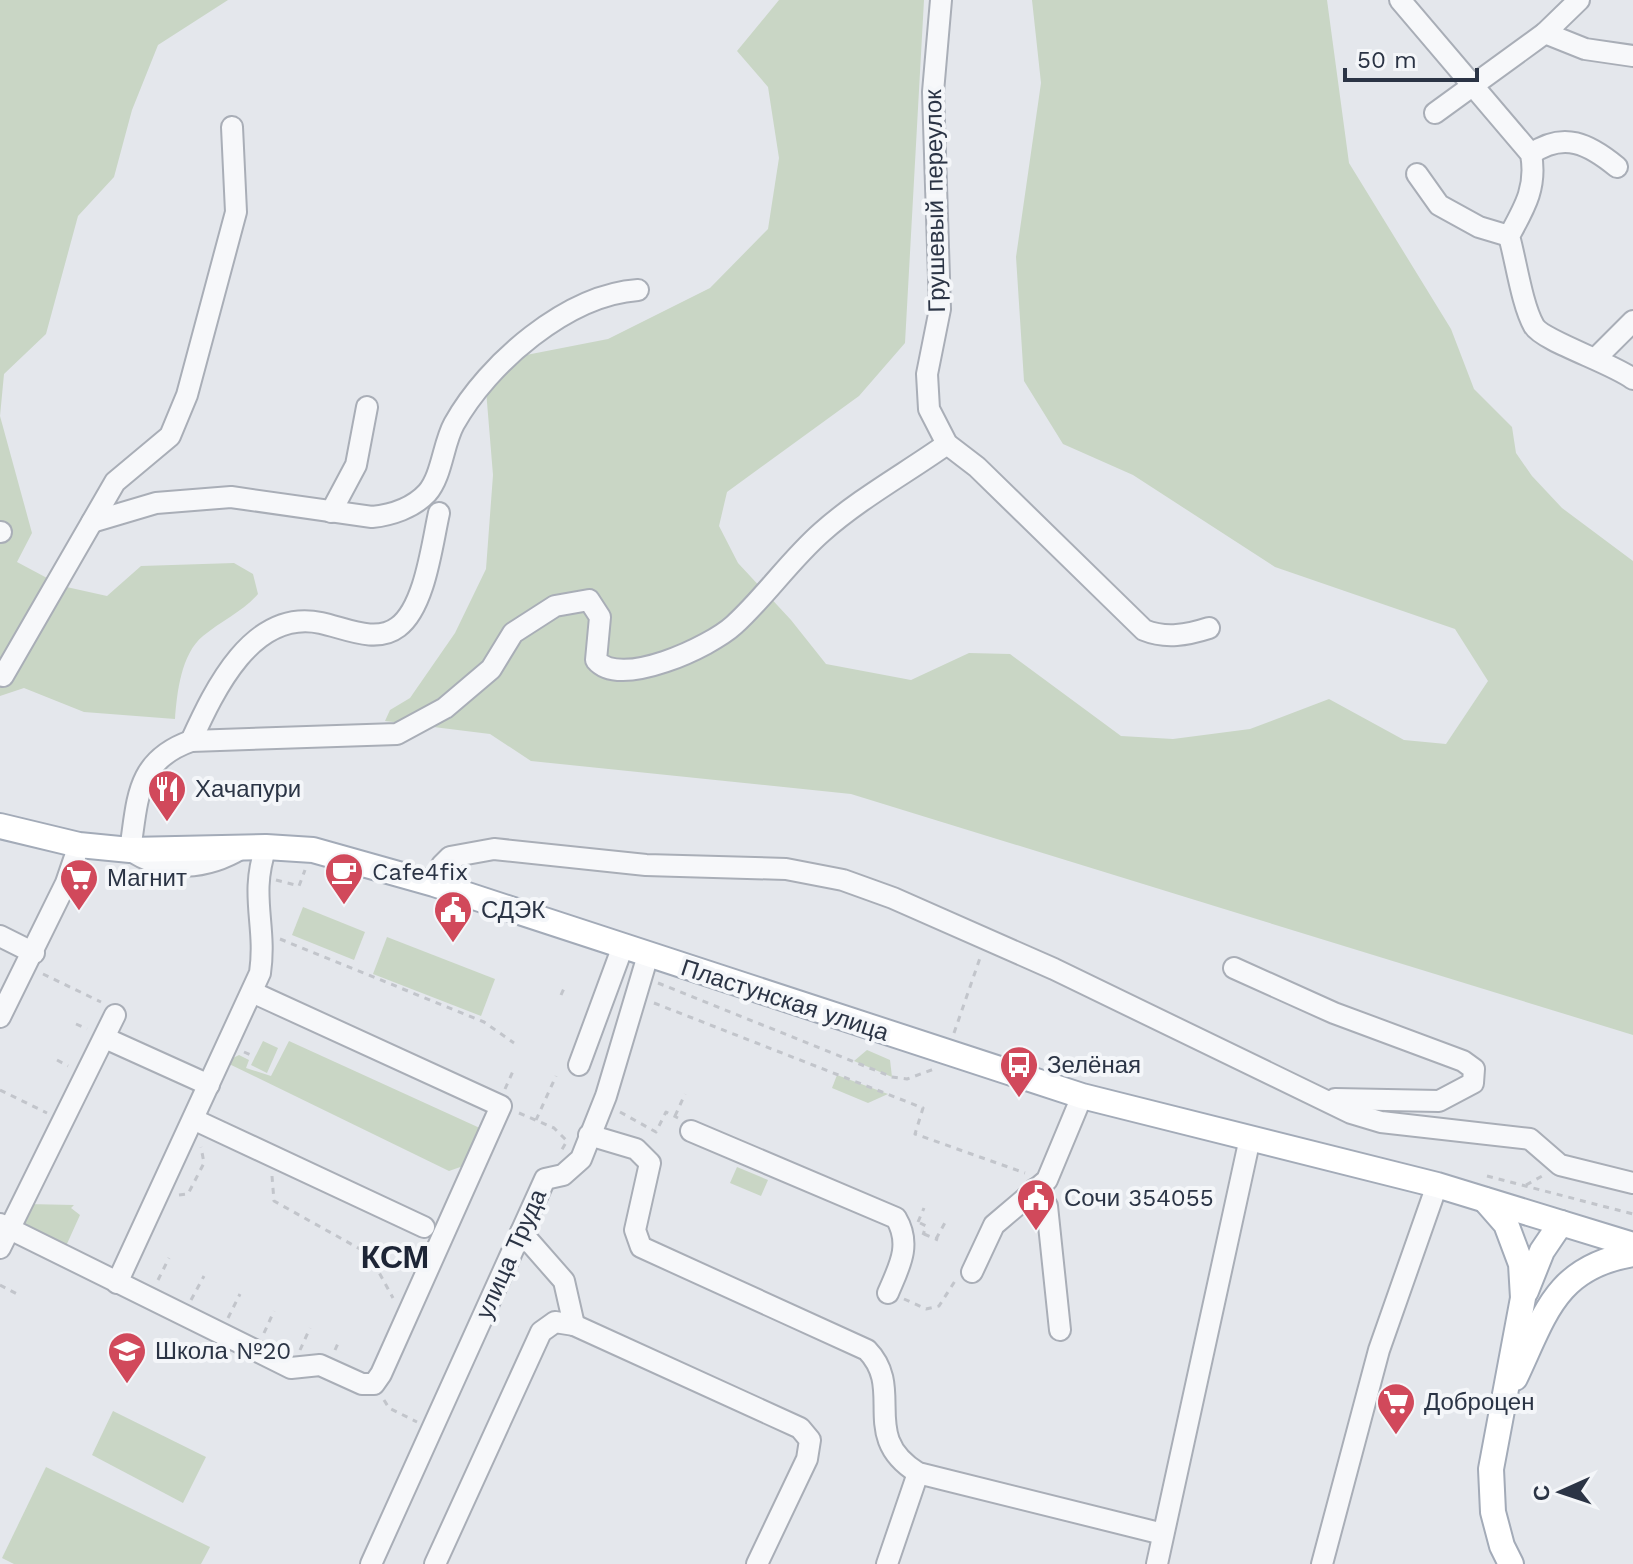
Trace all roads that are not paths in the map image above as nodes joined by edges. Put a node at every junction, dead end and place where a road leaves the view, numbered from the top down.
1 (941, 0) edge
2 (1400, 0) edge
3 (1579, 0) edge
4 (1545, 33) junction
5 (1633, 56) edge
6 (1474, 87) junction
7 (1435, 113) dead end
8 (232, 127) dead end
9 (1531, 154) junction
10 (1617, 167) dead end
11 (1417, 174) dead end
12 (1509, 236) junction
13 (638, 290) dead end
14 (1633, 321) edge
15 (1597, 357) junction
16 (1633, 379) edge
17 (367, 407) dead end
18 (947, 444) junction
19 (331, 512) junction
20 (439, 513) dead end
21 (92, 522) junction
22 (1209, 628) dead end
23 (1, 677) edge
24 (191, 741) junction
25 (0, 826) edge
26 (79, 845) junction
27 (266, 847) junction
28 (130, 850) junction
29 (434, 884) junction
30 (0, 936) edge
31 (623, 946) junction
32 (648, 955) junction
33 (35, 962) junction
34 (1234, 968) dead end
35 (252, 992) junction
36 (115, 1015) road end
37 (0, 1017) edge
38 (105, 1038) junction
39 (579, 1065) dead end
40 (209, 1085) junction
41 (1082, 1096) junction
42 (1323, 1098) junction
43 (195, 1120) junction
44 (691, 1131) dead end
45 (589, 1135) junction
46 (1250, 1138) junction
47 (1633, 1183) edge
48 (1041, 1185) junction
49 (1437, 1185) junction
50 (1485, 1187) junction
51 (1561, 1223) junction
52 (5, 1226) edge
53 (424, 1227) dead end
54 (521, 1232) junction
55 (1633, 1245) edge
56 (0, 1248) edge
57 (1633, 1254) edge
58 (972, 1272) road end
59 (117, 1283) junction
60 (888, 1293) dead end
61 (1535, 1302) junction
62 (574, 1325) junction
63 (1060, 1330) dead end
64 (918, 1473) junction
65 (1163, 1534) junction
66 (371, 1564) edge
67 (435, 1564) edge
68 (757, 1564) edge
69 (887, 1564) edge
70 (1157, 1564) edge
71 (1322, 1564) edge
72 (1511, 1564) edge

1 - 18 street, Грушевый переулок
2 - 6 street
3 - 4 street
4 - 5 street
4 - 6 street
6 - 7 street
6 - 9 street
8 - 21 street
9 - 10 street
9 - 12 street
11 - 12 street
12 - 15 street
13 - 19 street
14 - 15 street
15 - 16 street
17 - 19 street
18 - 22 street, Грушевый переулок
18 - 24 street
19 - 21 street
20 - 24 street
21 - 23 street
24 - 28 street
25 - 26 main road, Пластунская улица
26 - 28 main road, Пластунская улица
26 - 33 street
27 - 28 main road, Пластунская улица
27 - 29 main road, Пластунская улица
27 - 35 street
29 - 31 main road, Пластунская улица
29 - 42 street
30 - 33 street
31 - 32 main road, Пластунская улица
31 - 39 street
32 - 41 main road, Пластунская улица
32 - 45 street, улица Труда
33 - 37 street
34 - 42 street
35 - 40 street
35 - 59 street
36 - 38 street
38 - 40 street
38 - 52 street
40 - 43 street
41 - 46 main road, Пластунская улица
41 - 48 street
42 - 47 street
43 - 53 street
43 - 59 street
44 - 60 street
45 - 54 street, улица Труда
45 - 64 street
46 - 49 main road, Пластунская улица
46 - 65 street
48 - 58 street
48 - 63 street
49 - 50 main road, Пластунская улица
49 - 71 street
50 - 51 main road, Пластунская улица
50 - 61 main road
51 - 55 main road, Пластунская улица
51 - 61 main road
52 - 56 street
52 - 59 street
54 - 62 street
54 - 66 street, улица Труда
57 - 61 main road
61 - 72 main road
62 - 67 street
62 - 68 street
64 - 65 street
64 - 69 street
65 - 70 street

